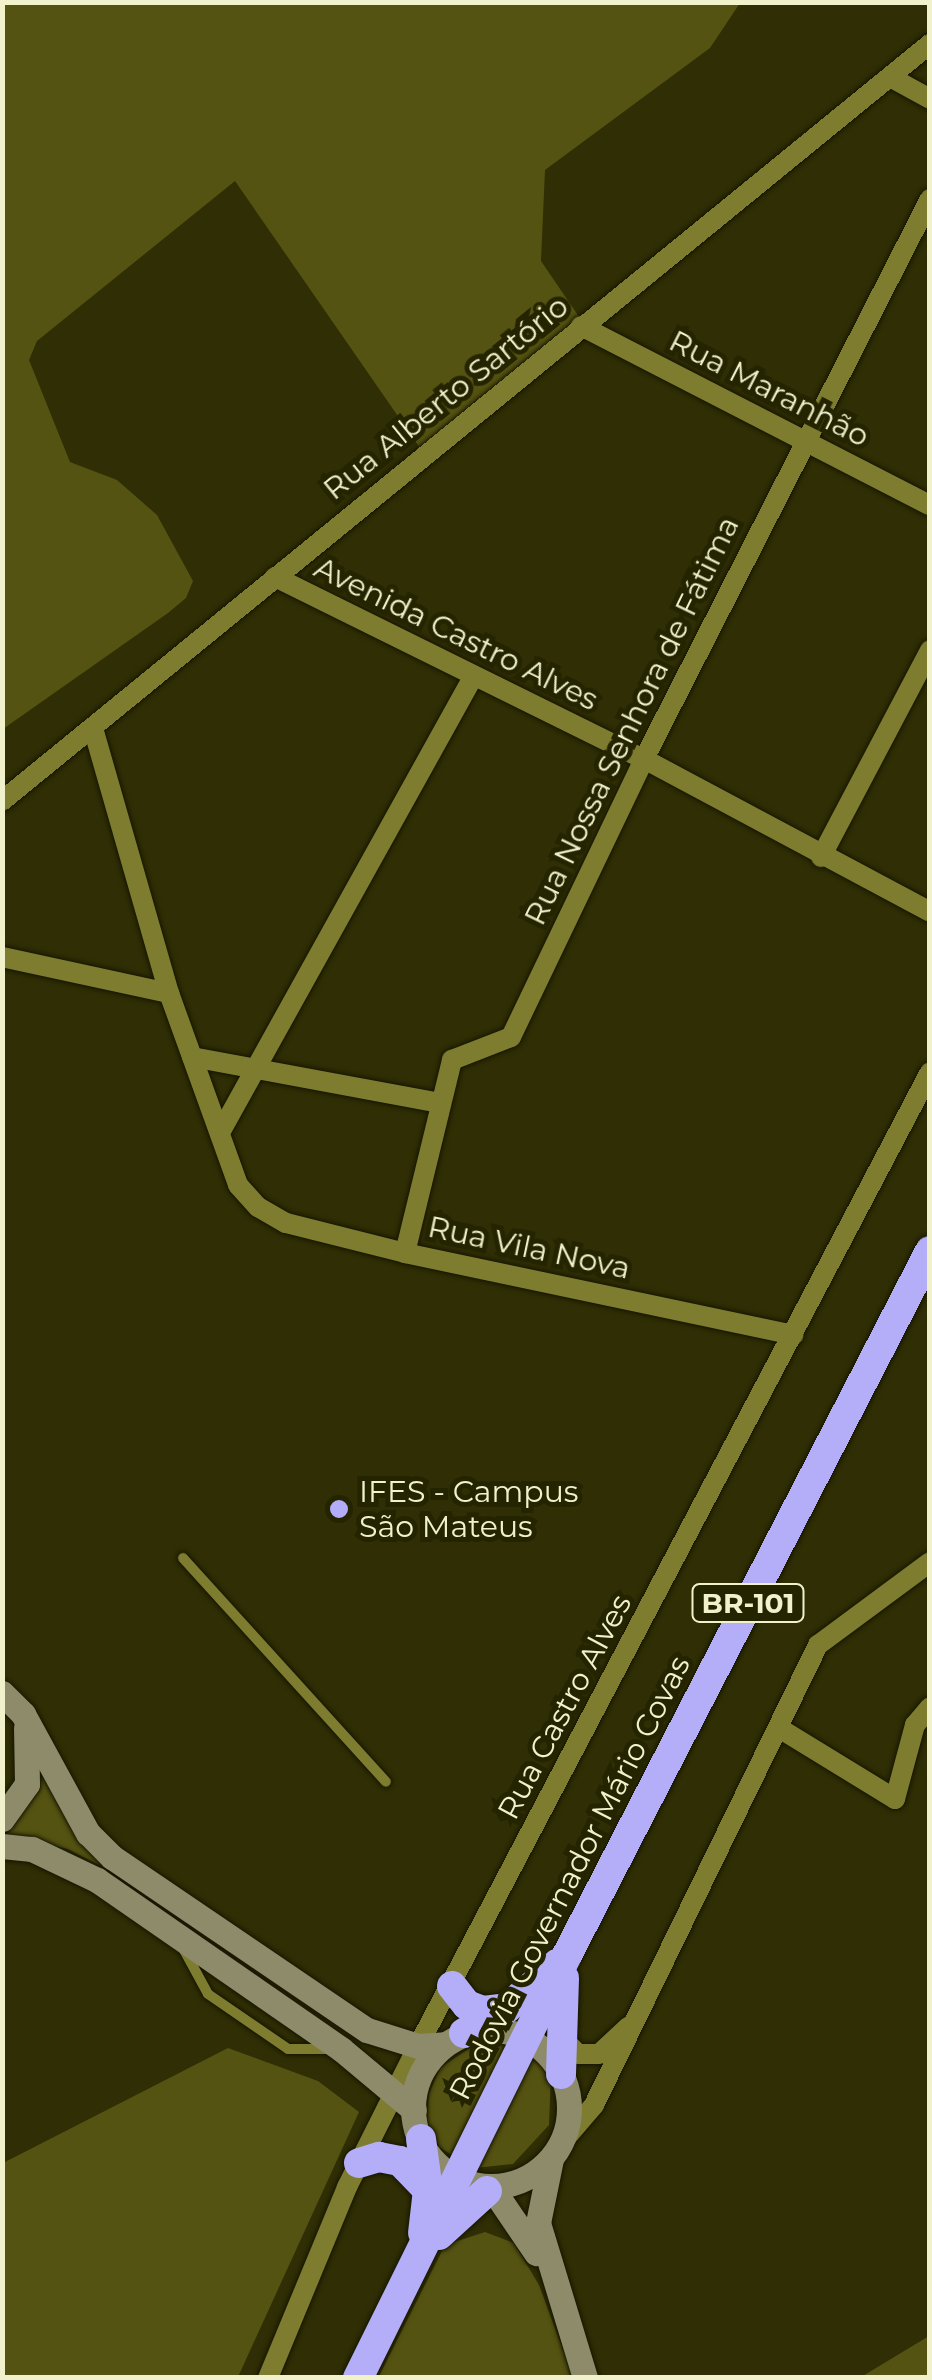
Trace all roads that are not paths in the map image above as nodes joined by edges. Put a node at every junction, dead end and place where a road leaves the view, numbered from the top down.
1 (930, 44) edge
2 (892, 78) junction
3 (930, 99) edge
4 (930, 199) edge
5 (581, 326) junction
6 (805, 440) junction
7 (930, 505) edge
8 (274, 577) junction
9 (930, 650) edge
10 (472, 680) junction
11 (93, 728) junction
12 (644, 760) junction
13 (2, 801) edge
14 (822, 857) junction
15 (930, 912) edge
16 (2, 957) edge
17 (170, 993) junction
18 (192, 1057) junction
19 (260, 1067) junction
20 (930, 1072) edge
21 (440, 1103) junction
22 (221, 1131) junction
23 (930, 1252) edge
24 (405, 1253) junction
25 (793, 1334) junction
26 (184, 1558) dead end
27 (930, 1562) edge
28 (2, 1693) edge
29 (930, 1707) edge
30 (23, 1714) junction
31 (779, 1728) junction
32 (386, 1782) dead end
33 (2, 1819) edge
34 (2, 1846) edge
35 (566, 1955) junction
36 (452, 1986) junction
37 (506, 2008) junction
38 (637, 2019) junction
39 (559, 2034) junction
40 (527, 2037) junction
41 (454, 2038) junction
42 (418, 2046) junction
43 (561, 2074) junction
44 (396, 2089) junction
45 (417, 2125) junction
46 (552, 2154) junction
47 (360, 2164) junction
48 (458, 2180) junction
49 (428, 2190) junction
50 (491, 2191) junction
51 (420, 2256) junction
52 (556, 2291) junction
53 (268, 2378) edge
54 (358, 2378) edge
55 (586, 2378) edge

1 - 2 street, Rua Alberto Sartório
2 - 3 street
2 - 5 street, Rua Alberto Sartório
4 - 6 street, Rua Nossa Senhora de Fátima
5 - 6 street, Rua Maranhão
5 - 8 street, Rua Alberto Sartório
6 - 7 street, Rua Maranhão
6 - 12 street, Rua Nossa Senhora de Fátima
8 - 10 street, Avenida Castro Alves
8 - 11 street, Rua Alberto Sartório
9 - 14 street
10 - 12 street, Avenida Castro Alves
10 - 19 street
11 - 13 street, Rua Alberto Sartório
11 - 17 street
12 - 14 street, Avenida Castro Alves
12 - 21 street, Rua Nossa Senhora de Fátima
14 - 15 street, Avenida Castro Alves
16 - 17 street
17 - 18 street
18 - 19 street
18 - 22 street
19 - 21 street
19 - 22 street
20 - 25 street, Rua Castro Alves
21 - 24 street, Rua Nossa Senhora de Fátima
22 - 24 street, Rua Vila Nova
23 - 35 highway, Rodovia Governador Mário Covas / BR-101
24 - 25 street, Rua Vila Nova
25 - 36 street, Rua Castro Alves
26 - 32 lane
27 - 31 street
28 - 30 main road
29 - 31 street
30 - 33 main road
30 - 42 main road
31 - 38 street
34 - 44 main road
35 - 37 highway
35 - 39 highway
35 - 40 highway, Rodovia Governador Mário Covas / BR-101
36 - 37 highway
36 - 42 street, Rua Castro Alves
37 - 41 highway
38 - 39 street
38 - 46 street
39 - 43 highway
40 - 41 main road
40 - 43 main road
40 - 48 highway, Rodovia Governador Mário Covas / BR-101
41 - 42 main road
41 - 45 main road
42 - 44 street, Rua Castro Alves
43 - 46 main road
44 - 45 main road
44 - 47 street, Rua Castro Alves
45 - 48 main road
45 - 49 highway
46 - 50 main road
46 - 52 main road
47 - 49 highway
47 - 53 street, Rua Castro Alves
48 - 50 main road
48 - 51 highway, Rodovia Governador Mário Covas / BR-101
49 - 51 highway
50 - 51 highway
50 - 52 main road
51 - 54 highway, Rodovia Governador Mário Covas / BR-101
52 - 55 main road

